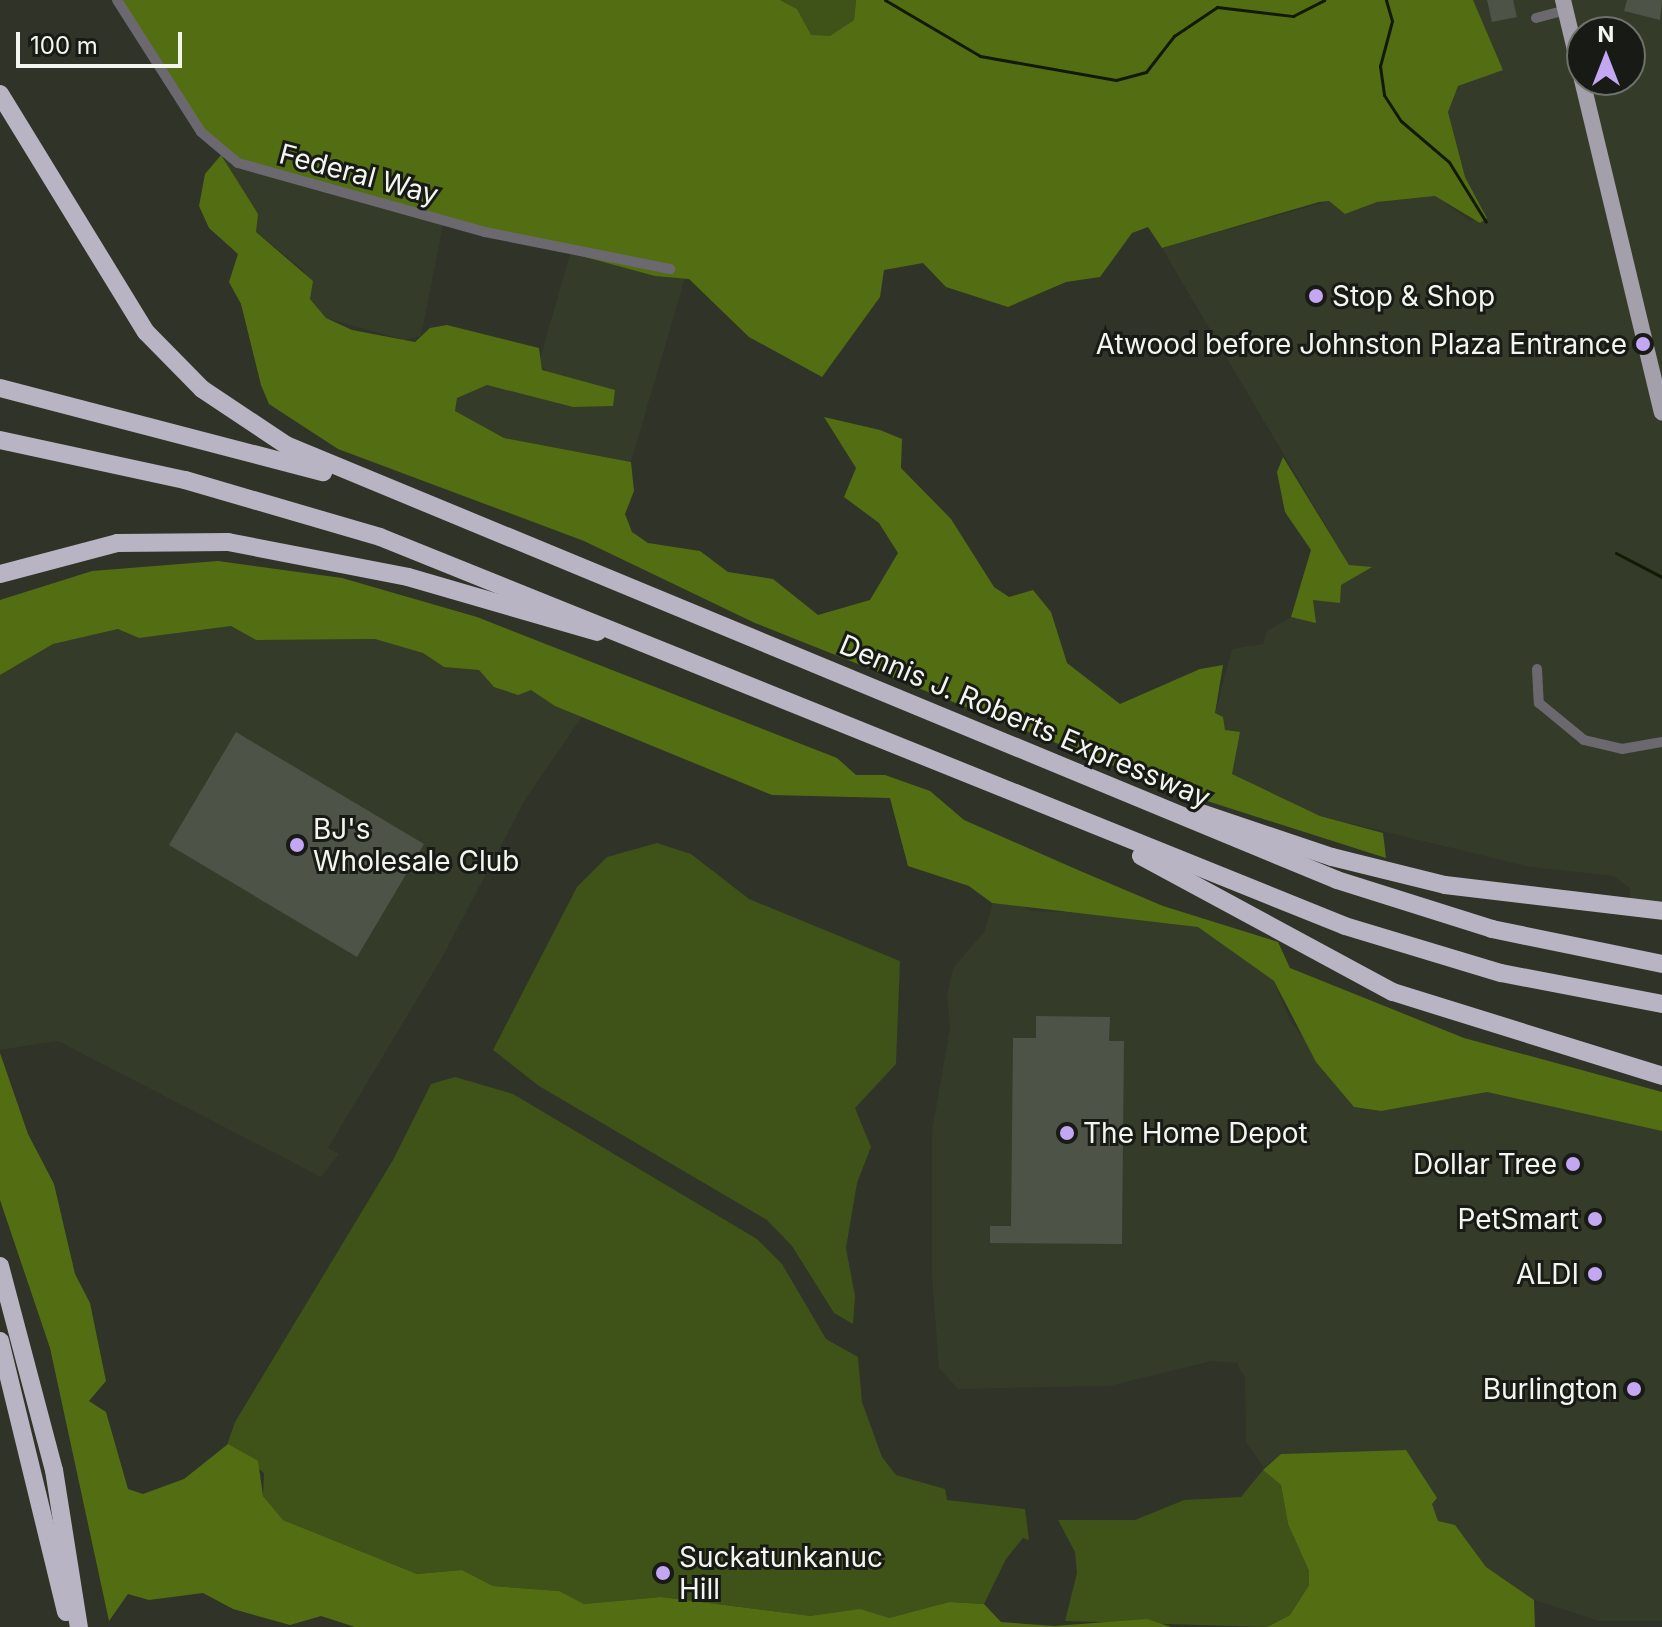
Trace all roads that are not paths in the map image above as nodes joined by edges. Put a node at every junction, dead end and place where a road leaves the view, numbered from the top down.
1 (117, 0) edge
2 (1564, 5) edge
3 (1536, 18) dead end
4 (0, 94) edge
5 (1586, 96) edge
6 (670, 269) dead end
7 (0, 388) edge
8 (1662, 412) edge
9 (0, 440) edge
10 (381, 484) junction
11 (0, 574) edge
12 (702, 664) junction
13 (1537, 669) dead end
14 (1662, 742) edge
15 (1018, 748) junction
16 (1060, 814) junction
17 (1662, 911) edge
18 (1662, 964) edge
19 (1662, 1004) edge
20 (1662, 1076) edge
21 (0, 1266) edge
22 (0, 1341) edge
23 (68, 1627) edge
24 (79, 1627) edge

1 - 6 street, Federal Way
2 - 3 street
4 - 10 highway
5 - 8 main road
7 - 10 highway
9 - 12 highway
10 - 15 highway, Dennis J. Roberts Expressway
11 - 12 highway
12 - 16 highway
13 - 14 street
15 - 17 highway
15 - 18 highway, Dennis J. Roberts Expressway
16 - 19 highway
16 - 20 highway
21 - 24 highway
22 - 23 highway

